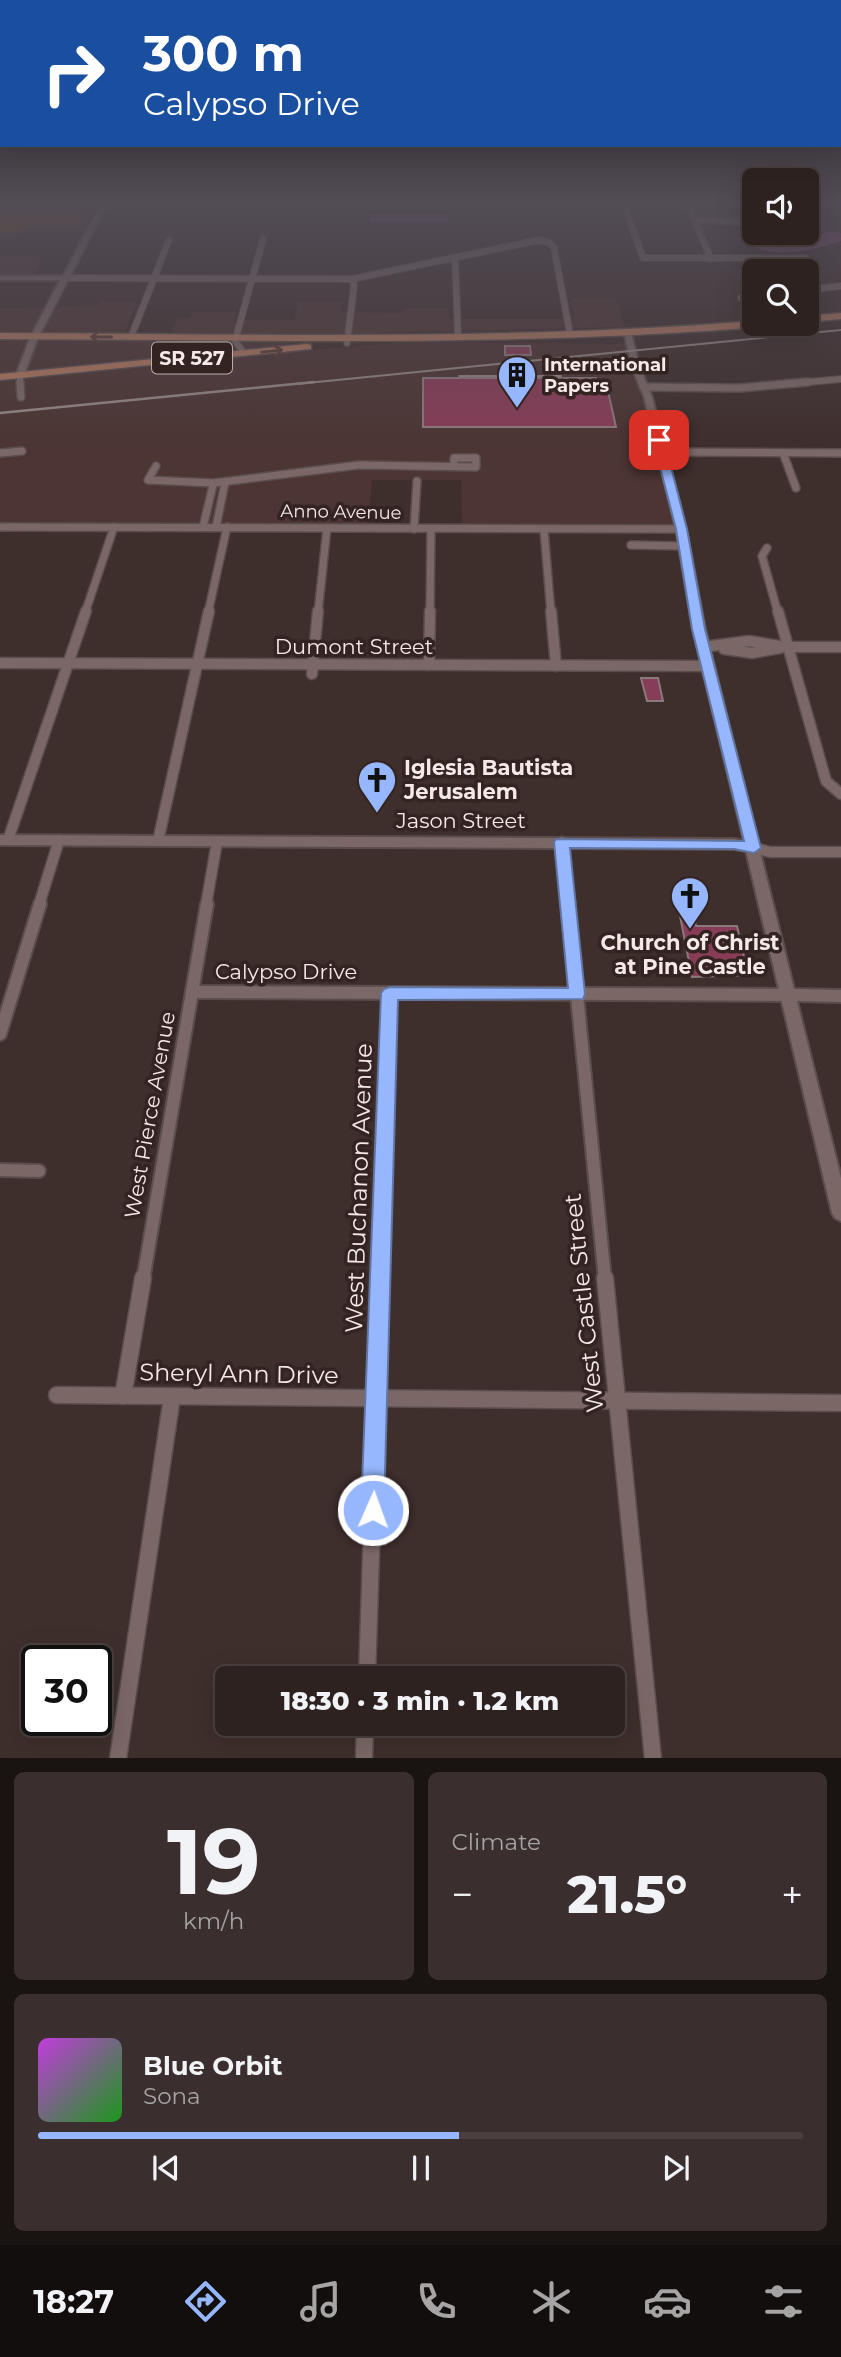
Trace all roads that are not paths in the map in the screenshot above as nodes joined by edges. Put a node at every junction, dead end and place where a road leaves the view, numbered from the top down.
1 (61, 286) edge
2 (152, 286) edge
3 (250, 286) edge
4 (354, 286) edge
5 (456, 286) edge
6 (561, 286) edge
7 (841, 286) edge
8 (819, 289) edge
9 (841, 316) edge
10 (819, 318) edge
11 (742, 325) edge
12 (627, 333) junction
13 (570, 334) junction
14 (458, 336) junction
15 (0, 337) edge
16 (35, 337) junction
17 (131, 337) junction
18 (236, 337) junction
19 (347, 340) junction
20 (244, 354) junction
21 (20, 375) junction
22 (0, 377) edge
23 (841, 379) edge
24 (643, 387) junction
25 (21, 397) dead end
26 (22, 451) dead end
27 (662, 452) junction
28 (0, 453) edge
29 (783, 453) junction
30 (841, 453) edge
31 (156, 466) dead end
32 (454, 466) dead end
33 (417, 481) dead end
34 (225, 484) junction
35 (213, 485) junction
36 (796, 488) dead end
37 (217, 522) junction
38 (204, 523) junction
39 (0, 527) edge
40 (114, 527) junction
41 (227, 527) junction
42 (327, 528) junction
43 (414, 529) junction
44 (431, 529) junction
45 (681, 529) junction
46 (544, 530) junction
47 (631, 545) dead end
48 (685, 546) junction
49 (767, 548) dead end
50 (703, 647) junction
51 (786, 647) junction
52 (841, 647) edge
53 (0, 663) edge
54 (70, 663) junction
55 (197, 664) junction
56 (429, 665) junction
57 (556, 666) junction
58 (708, 666) junction
59 (312, 669) junction
60 (841, 794) edge
61 (4, 840) edge
62 (59, 840) junction
63 (158, 841) junction
64 (218, 842) junction
65 (562, 842) junction
66 (754, 848) junction
67 (841, 852) edge
68 (192, 992) junction
69 (390, 993) junction
70 (577, 994) junction
71 (789, 995) junction
72 (841, 996) edge
73 (0, 1034) edge
74 (0, 1170) edge
75 (39, 1171) dead end
76 (841, 1213) edge
77 (57, 1395) dead end
78 (123, 1396) junction
79 (172, 1396) junction
80 (376, 1399) junction
81 (617, 1401) junction
82 (841, 1403) edge
83 (367, 1666) edge
84 (365, 1736) edge
85 (118, 1758) edge
86 (364, 1758) edge
87 (653, 1758) edge

1 - 16 street
2 - 17 street
3 - 18 street
4 - 19 street
5 - 14 street
6 - 13 street
7 - 8 street
9 - 10 main road
11 - 12 main road, SR 527
12 - 13 main road, SR 527
12 - 24 street
13 - 14 main road, SR 527
14 - 19 main road, SR 527
15 - 16 main road, SR 527
17 -> 16 main road, SR 527
16 - 21 street
17 - 18 main road, SR 527
18 - 19 main road, SR 527
18 - 20 street
20 -> 19 main road, SR 527
20 - 21 main road, SR 527
21 - 22 main road, SR 527
21 - 25 street
23 - 24 street
24 - 27 street
26 - 28 street
27 - 29 street
27 - 45 street
29 - 30 street
29 - 36 street
31 - 35 street
32 - 34 street
33 - 43 street
34 - 35 street
34 - 37 street
35 - 38 street
37 - 38 street, Anno Avenue
37 - 41 street, Anno Avenue
38 - 40 street, Anno Avenue
39 - 40 street, Anno Avenue
40 - 54 street
41 - 42 street, Anno Avenue
41 - 55 street
42 - 43 street, Anno Avenue
42 - 59 street
43 - 44 street, Anno Avenue
44 - 46 street, Anno Avenue
44 - 56 street
45 - 46 street, Anno Avenue
45 - 48 street
46 - 57 street
47 - 48 street
48 - 50 street
49 - 51 street
50 - 51 street
50 - 58 street
51 - 52 street
51 - 60 street
53 - 54 street, Dumont Street
54 - 55 street, Dumont Street
54 - 61 street
55 - 59 street, Dumont Street
55 - 63 street
56 - 57 street, Dumont Street
56 - 59 street, Dumont Street
57 - 58 street, Dumont Street
58 - 66 street
61 - 62 street, Jason Street
62 - 63 street, Jason Street
62 - 73 street
63 - 64 street, Jason Street
64 - 65 street, Jason Street
64 - 68 street, West Pierce Avenue
65 - 66 street, Jason Street
65 - 70 street, West Castle Street
66 - 67 street
66 - 71 street
68 - 69 street, Calypso Drive
68 - 78 street, West Pierce Avenue
69 - 70 street, Calypso Drive
69 - 80 street, West Buchanon Avenue
70 - 71 street, Calypso Drive
70 - 81 street, West Castle Street
71 - 72 street, Calypso Drive
71 - 76 street
74 - 75 street
77 - 78 street, Sheryl Ann Drive
78 - 79 street, Sheryl Ann Drive
79 - 80 street, Sheryl Ann Drive
79 - 85 street
80 - 81 street, Sheryl Ann Drive
80 - 83 street, West Buchanon Avenue
81 - 82 street, Sheryl Ann Drive
81 - 87 street, West Castle Street
84 - 86 street

